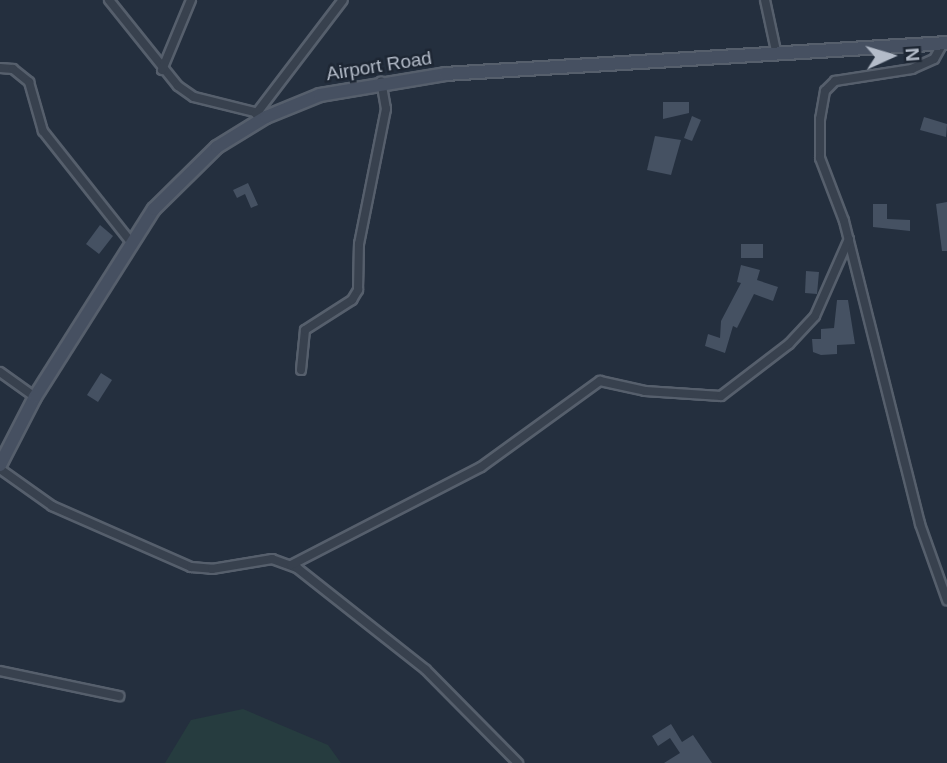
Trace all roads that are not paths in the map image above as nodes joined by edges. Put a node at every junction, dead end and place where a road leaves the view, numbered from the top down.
1 (109, 0) edge
2 (191, 0) edge
3 (343, 0) edge
4 (765, 0) edge
5 (945, 43) edge
6 (776, 51) junction
7 (0, 68) edge
8 (162, 70) junction
9 (381, 81) junction
10 (258, 113) junction
11 (239, 132) junction
12 (849, 239) junction
13 (131, 242) junction
14 (301, 370) dead end
15 (0, 372) edge
16 (35, 397) junction
17 (0, 467) edge
18 (291, 565) junction
19 (947, 600) edge
20 (0, 671) edge
21 (119, 696) dead end
22 (519, 763) edge

1 - 8 street
2 - 8 street
3 - 10 street
4 - 6 street
5 - 6 main road, Airport Road
5 - 12 street
6 - 9 main road, Airport Road
7 - 13 street
8 - 10 street
9 - 11 main road, Airport Road
9 - 14 street
10 - 11 street
11 - 13 main road, Airport Road
12 - 18 street
12 - 19 street
13 - 16 main road, Airport Road
15 - 16 street
16 - 17 main road, Airport Road
17 - 18 street
18 - 22 street
20 - 21 street

